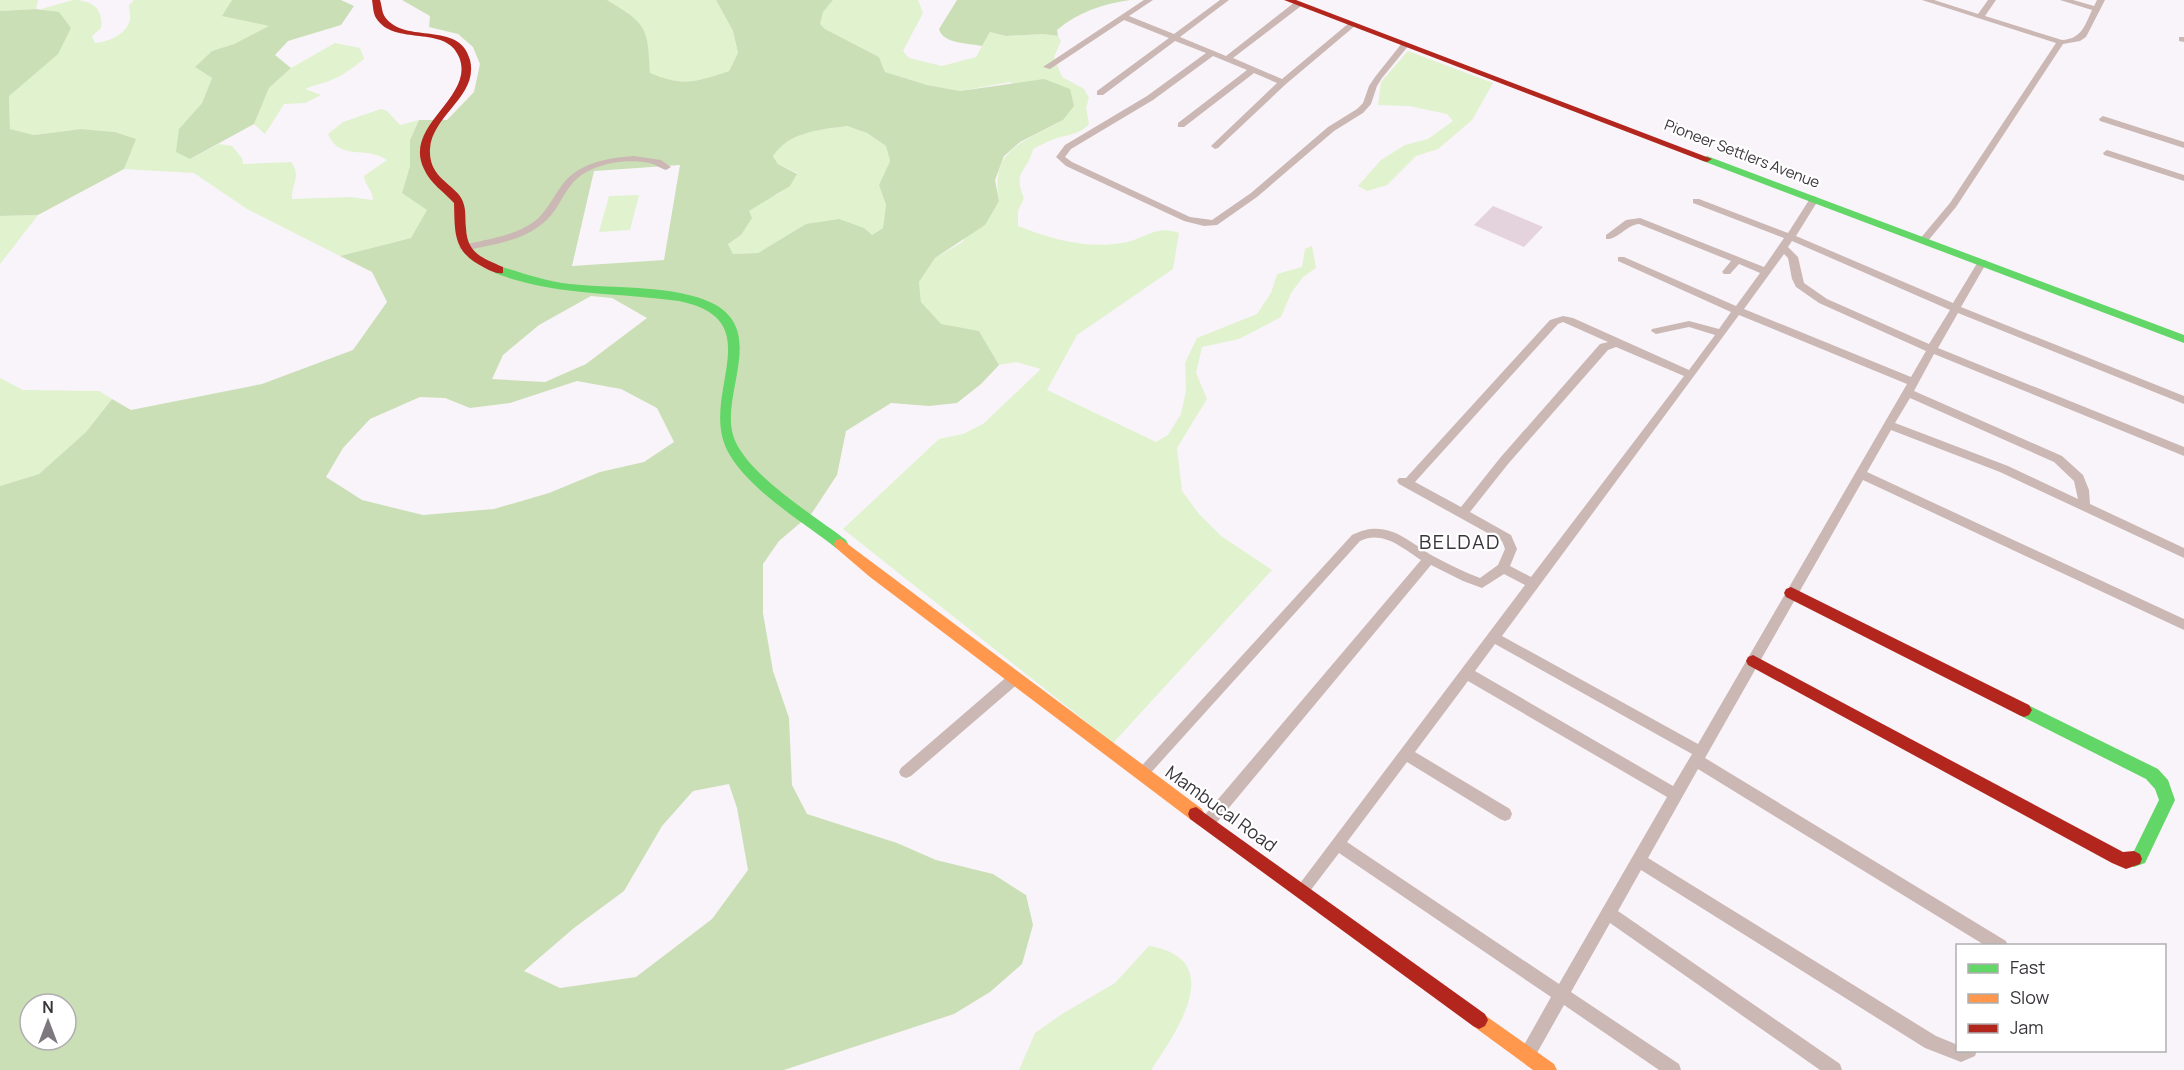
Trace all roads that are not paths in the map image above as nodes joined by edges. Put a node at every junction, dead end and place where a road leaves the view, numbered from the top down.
1 (376, 0) edge
2 (1149, 0) edge
3 (1225, 0) edge
4 (1926, 0) edge
5 (1992, 0) edge
6 (2064, 0) edge
7 (2101, 0) edge
8 (1293, 2) edge
9 (2096, 9) junction
10 (1980, 16) junction
11 (1124, 17) junction
12 (1352, 25) junction
13 (1175, 36) junction
14 (2061, 42) junction
15 (1405, 45) junction
16 (1212, 52) junction
17 (1228, 58) junction
18 (1047, 67) dead end
19 (1253, 69) junction
20 (1283, 82) junction
21 (1100, 93) dead end
22 (2103, 119) dead end
23 (1181, 124) dead end
24 (2184, 145) edge
25 (1215, 146) dead end
26 (2107, 153) dead end
27 (666, 167) dead end
28 (2184, 178) edge
29 (1814, 199) junction
30 (1696, 201) dead end
31 (1609, 237) dead end
32 (1790, 237) junction
33 (1924, 240) junction
34 (464, 248) junction
35 (1783, 248) junction
36 (1621, 259) dead end
37 (1737, 260) junction
38 (1982, 262) junction
39 (1727, 272) dead end
40 (1766, 272) junction
41 (1955, 308) junction
42 (1738, 311) junction
43 (1656, 331) dead end
44 (1721, 333) junction
45 (2184, 339) edge
46 (1622, 344) junction
47 (1931, 349) junction
48 (1691, 375) junction
49 (1910, 387) junction
50 (2184, 400) edge
51 (1888, 424) junction
52 (2184, 452) edge
53 (1860, 474) junction
54 (2084, 506) junction
55 (1463, 513) junction
56 (2184, 553) edge
57 (1429, 559) junction
58 (1503, 568) junction
59 (1533, 584) junction
60 (1791, 594) junction
61 (2184, 626) edge
62 (1493, 637) junction
63 (1753, 661) junction
64 (1466, 673) junction
65 (1015, 678) junction
66 (1405, 753) junction
67 (1698, 756) junction
68 (906, 772) dead end
69 (1142, 773) junction
70 (1676, 795) junction
71 (1505, 814) dead end
72 (1208, 822) junction
73 (1337, 843) junction
74 (1638, 860) junction
75 (1302, 890) junction
76 (1608, 913) junction
77 (1999, 944) edge
78 (1562, 994) junction
79 (1964, 1052) edge
80 (1527, 1054) junction
81 (1548, 1070) edge
82 (1673, 1070) edge
83 (1834, 1070) edge

1 - 34 main road
2 - 11 street
3 - 13 street
4 - 10 street
5 - 10 street
6 - 9 street
7 - 9 street
8 - 12 main road, Pioneer Settlers Avenue
8 - 17 street
9 - 14 street
10 - 14 street
11 - 13 street
11 - 18 street
12 - 15 main road, Pioneer Settlers Avenue
12 - 20 street
13 - 16 street
13 - 21 street
14 - 33 street
15 - 16 street
15 - 29 main road, Pioneer Settlers Avenue
16 - 17 street
17 - 19 street
19 - 20 street
19 - 23 street
20 - 25 street
22 - 24 street
26 - 28 street
27 - 34 street
29 - 32 street
29 - 33 main road, Pioneer Settlers Avenue
30 - 32 street
31 - 37 street
32 - 35 street
32 - 41 street
33 - 38 main road, Pioneer Settlers Avenue
34 - 65 main road, Mambucal Road
35 - 40 street
35 - 47 street
36 - 42 street
37 - 39 street
37 - 40 street
38 - 41 street
38 - 45 main road, Pioneer Settlers Avenue
40 - 42 street
41 - 47 street
41 - 50 street
42 - 44 street
42 - 49 street
43 - 44 street
44 - 48 street
46 - 48 street
46 - 55 street
46 - 55 street
47 - 49 street
47 - 52 street
48 - 59 street
49 - 51 street
49 - 54 street
51 - 53 street
51 - 54 street
53 - 60 street
53 - 61 street
54 - 56 street
55 - 58 street
57 - 58 street
57 - 69 street
57 - 72 street
58 - 59 street
59 - 62 street
60 - 63 street
60 - 63 main road
62 - 64 street
62 - 67 street
63 - 67 street
64 - 66 street
64 - 70 street
65 - 68 street
65 - 69 main road, Mambucal Road
66 - 71 street
66 - 73 street
67 - 70 street
67 - 77 street
69 - 72 main road, Mambucal Road
70 - 74 street
72 - 75 main road, Mambucal Road
73 - 75 street
73 - 78 street
74 - 76 street
74 - 79 street
75 - 80 main road, Mambucal Road
76 - 78 street
76 - 83 street
78 - 80 street
78 - 82 street
80 - 81 main road, Mambucal Road

